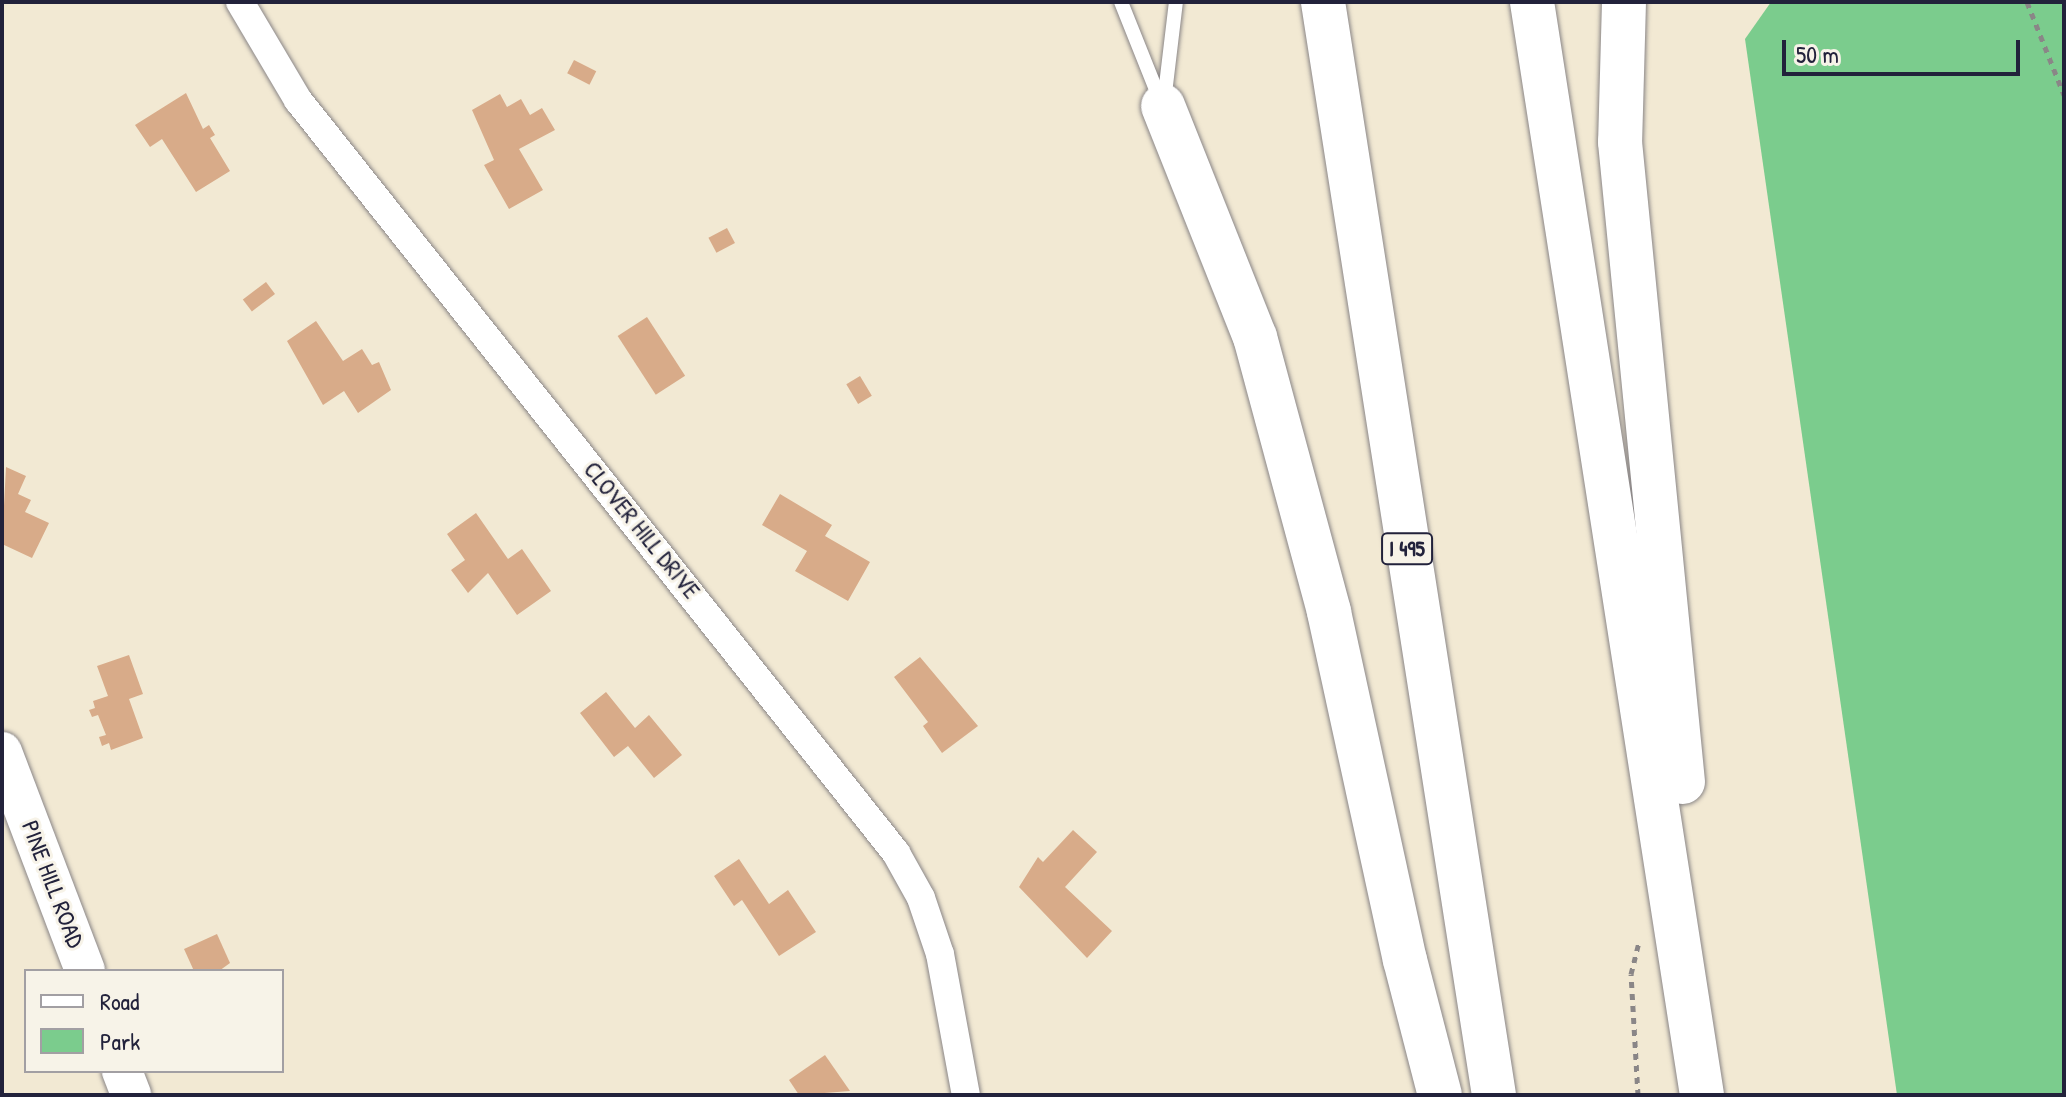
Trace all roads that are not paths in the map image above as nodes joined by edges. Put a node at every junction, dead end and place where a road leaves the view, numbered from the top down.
1 (240, 2) edge
2 (1121, 2) edge
3 (1176, 2) edge
4 (1323, 2) edge
5 (1532, 2) edge
6 (1624, 2) edge
7 (1163, 106) junction
8 (2, 752) edge
9 (84, 969) edge
10 (123, 1073) edge
11 (131, 1095) edge
12 (966, 1095) edge
13 (1440, 1095) edge
14 (1494, 1095) edge
15 (1702, 1095) edge
16 (1711, 1095) edge

1 - 12 street, CLOVER HILL DRIVE
2 - 7 lane
3 - 7 lane
4 - 14 highway, I 495
5 - 15 highway
6 - 16 highway
7 - 13 highway
8 - 9 street, PINE HILL ROAD
10 - 11 street

